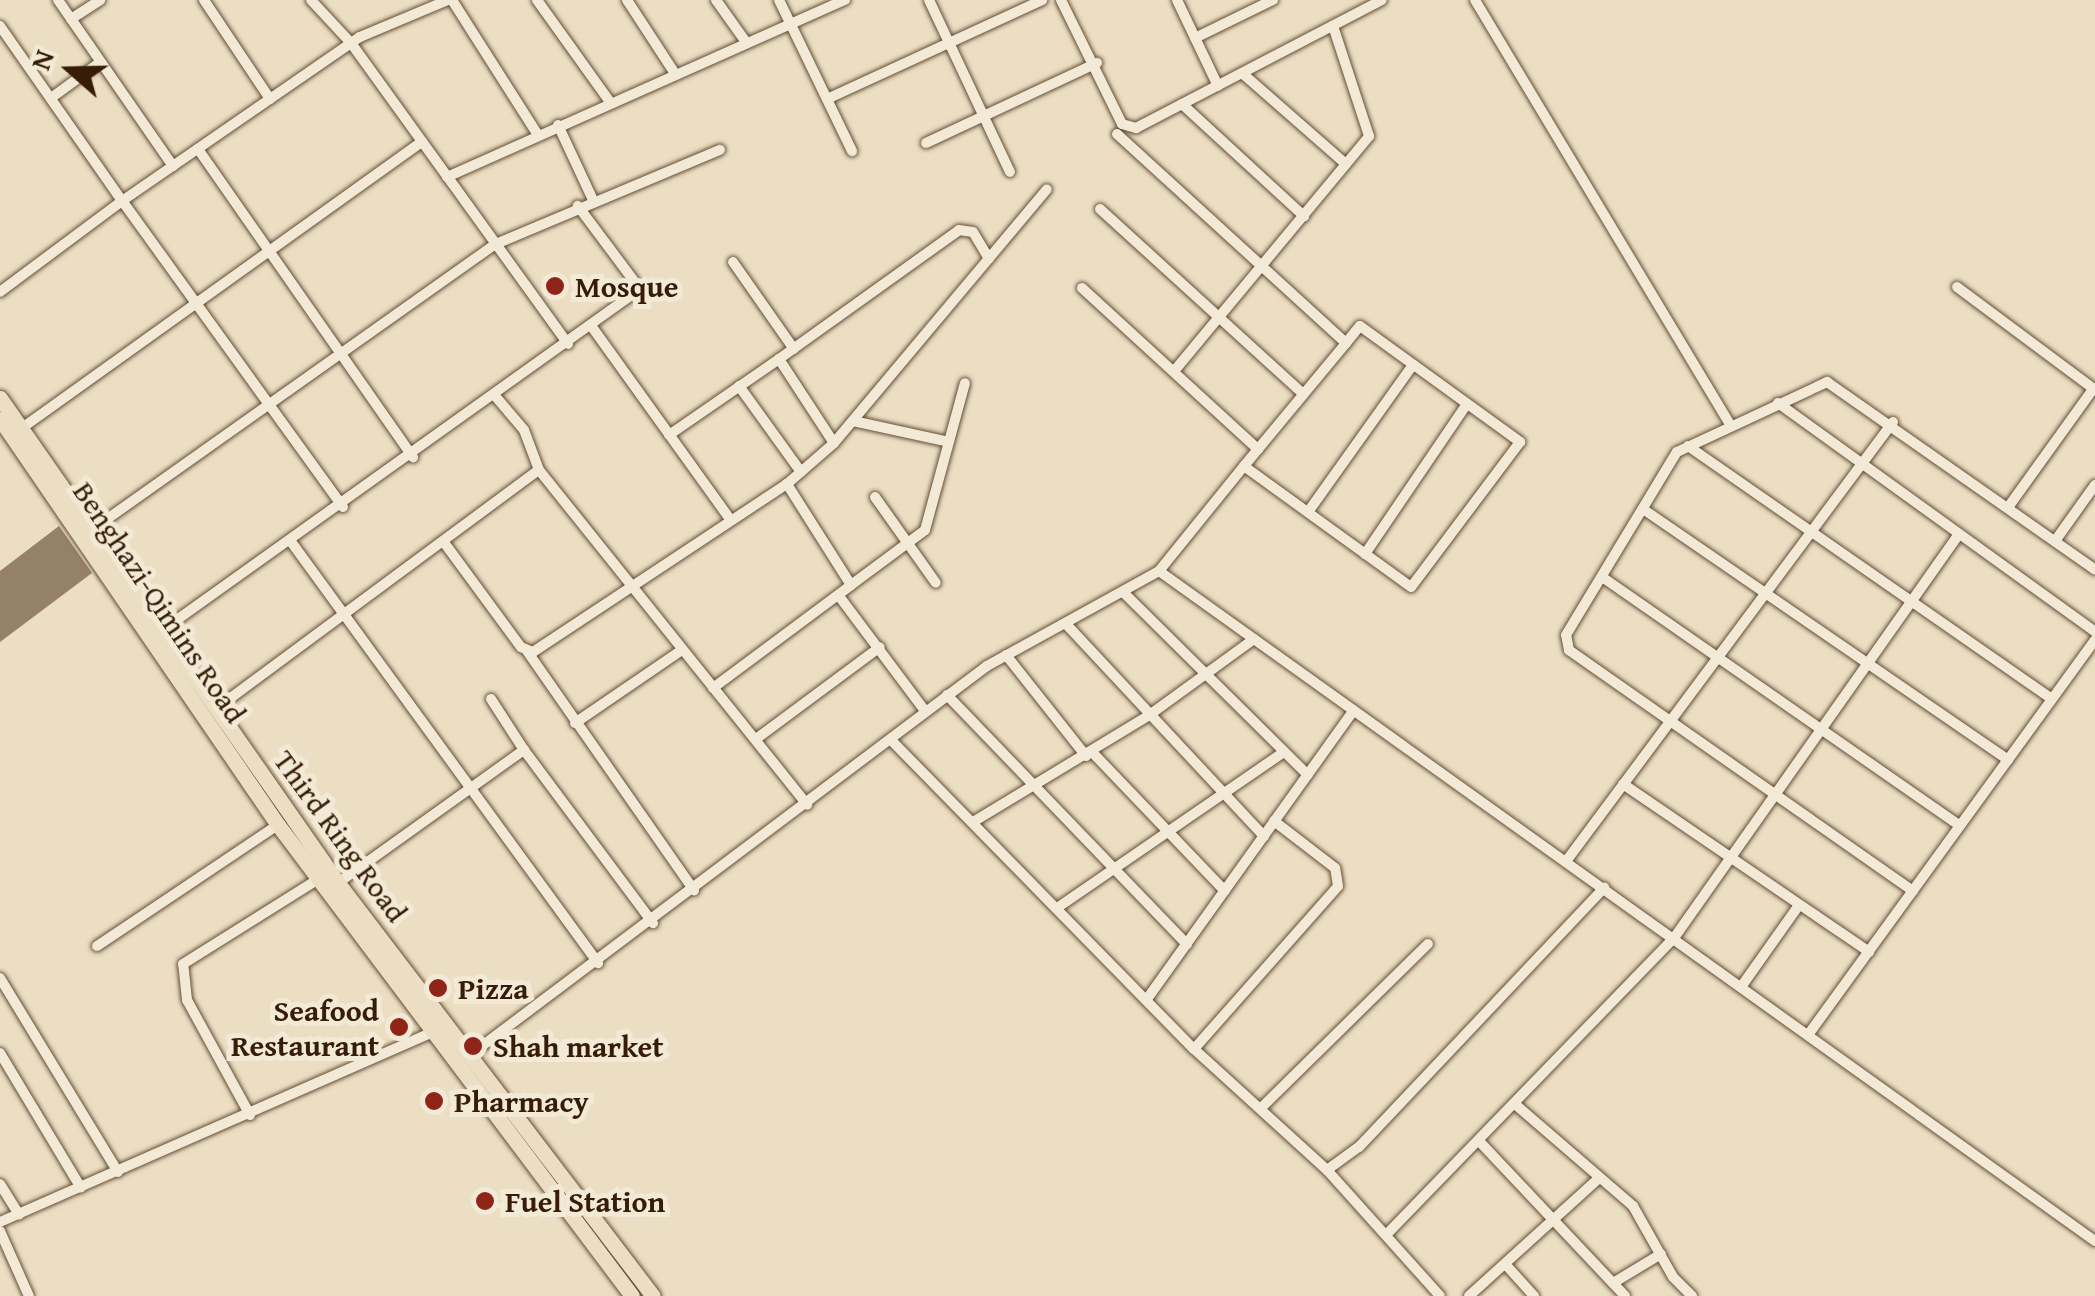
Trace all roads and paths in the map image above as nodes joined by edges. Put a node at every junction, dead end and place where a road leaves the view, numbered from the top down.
1 (58, 0) edge
2 (100, 0) edge
3 (204, 0) edge
4 (311, 0) edge
5 (450, 0) edge
6 (537, 0) edge
7 (627, 0) edge
8 (716, 0) edge
9 (778, 0) edge
10 (845, 0) edge
11 (929, 0) edge
12 (1042, 0) edge
13 (1061, 0) edge
14 (1176, 0) edge
15 (1273, 0) edge
16 (1382, 0) edge
17 (1475, 0) edge
18 (70, 19) junction
19 (790, 24) junction
20 (0, 26) edge
21 (1333, 26) junction
22 (1195, 38) junction
23 (746, 42) junction
24 (948, 42) junction
25 (351, 43) junction
26 (99, 63) junction
27 (1096, 63) junction
28 (674, 72) junction
29 (1242, 73) junction
30 (1218, 86) junction
31 (51, 98) junction
32 (270, 99) junction
33 (827, 100) junction
34 (610, 102) junction
35 (1182, 104) junction
36 (985, 116) junction
37 (558, 125) junction
38 (1117, 134) dead end
39 (538, 135) junction
40 (422, 142) junction
41 (926, 143) dead end
42 (198, 148) junction
43 (720, 150) dead end
44 (852, 151) dead end
45 (1346, 164) junction
46 (173, 166) junction
47 (1010, 172) dead end
48 (448, 177) junction
49 (1047, 189) dead end
50 (593, 200) junction
51 (122, 201) junction
52 (578, 206) junction
53 (1100, 209) dead end
54 (1304, 216) junction
55 (496, 244) junction
56 (274, 251) junction
57 (989, 258) junction
58 (733, 262) dead end
59 (1262, 266) junction
60 (1957, 287) dead end
61 (1082, 288) dead end
62 (0, 292) edge
63 (199, 305) junction
64 (1220, 318) junction
65 (592, 326) junction
66 (1346, 343) junction
67 (568, 344) junction
68 (794, 349) junction
69 (342, 352) junction
70 (779, 359) junction
71 (1413, 365) junction
72 (1174, 370) junction
73 (965, 383) dead end
74 (739, 386) junction
75 (2094, 390) edge
76 (1303, 394) junction
77 (496, 397) junction
78 (0, 398) edge
79 (271, 403) junction
80 (1778, 403) junction
81 (1467, 404) junction
82 (0, 420) edge
83 (853, 421) junction
84 (1893, 422) junction
85 (1732, 426) junction
86 (22, 428) junction
87 (669, 435) junction
88 (949, 442) junction
89 (834, 443) junction
90 (1688, 446) junction
91 (1258, 449) junction
92 (30, 450) junction
93 (413, 457) junction
94 (1862, 464) junction
95 (1244, 466) junction
96 (540, 470) junction
97 (801, 472) junction
98 (787, 484) junction
99 (2095, 485) edge
100 (875, 497) dead end
101 (2008, 506) junction
102 (342, 508) junction
103 (1644, 509) junction
104 (1308, 512) junction
105 (729, 518) junction
106 (93, 529) junction
107 (1811, 532) junction
108 (1960, 534) junction
109 (443, 541) junction
110 (2055, 541) junction
111 (292, 544) junction
112 (908, 544) junction
113 (1365, 554) junction
114 (2095, 570) edge
115 (1160, 571) junction
116 (1605, 579) junction
117 (936, 583) dead end
118 (851, 585) junction
119 (631, 590) junction
120 (1125, 594) junction
121 (1764, 595) junction
122 (839, 596) junction
123 (1912, 602) junction
124 (344, 615) junction
125 (1067, 626) junction
126 (164, 629) junction
127 (2095, 632) edge
128 (1254, 639) junction
129 (2095, 640) edge
130 (880, 647) junction
131 (682, 650) junction
132 (527, 652) junction
133 (1006, 656) junction
134 (1719, 656) junction
135 (1868, 666) junction
136 (1200, 676) junction
137 (714, 688) junction
138 (947, 695) junction
139 (491, 699) dead end
140 (2052, 699) junction
141 (217, 708) junction
142 (1354, 710) junction
143 (924, 712) junction
144 (1148, 716) junction
145 (1671, 720) junction
146 (575, 723) junction
147 (1822, 730) junction
148 (756, 739) junction
149 (891, 740) junction
150 (524, 750) junction
151 (1089, 754) junction
152 (1281, 754) junction
153 (2008, 760) junction
154 (1308, 775) junction
155 (1623, 784) junction
156 (1036, 786) junction
157 (469, 790) junction
158 (1222, 795) junction
159 (1778, 795) junction
160 (807, 805) junction
161 (1274, 821) junction
162 (973, 822) junction
163 (278, 825) junction
164 (1960, 826) junction
165 (1170, 831) junction
166 (1264, 836) junction
167 (1567, 860) junction
168 (1734, 860) junction
169 (1114, 869) junction
170 (317, 880) junction
171 (338, 882) junction
172 (1604, 888) junction
173 (694, 890) junction
174 (1913, 890) junction
175 (1225, 891) junction
176 (1798, 904) junction
177 (1057, 908) junction
178 (653, 923) junction
179 (1674, 938) junction
180 (1186, 944) junction
181 (1428, 944) dead end
182 (97, 946) dead end
183 (1869, 952) junction
184 (598, 963) junction
185 (0, 978) edge
186 (1741, 987) junction
187 (1147, 1000) junction
188 (440, 1028) junction
189 (1808, 1035) junction
190 (1194, 1048) junction
191 (0, 1053) edge
192 (470, 1054) junction
193 (1516, 1105) junction
194 (1260, 1108) junction
195 (250, 1115) junction
196 (1479, 1141) junction
197 (1327, 1170) junction
198 (118, 1172) junction
199 (1599, 1178) junction
200 (0, 1184) edge
201 (81, 1188) junction
202 (19, 1214) junction
203 (0, 1222) edge
204 (1555, 1222) junction
205 (0, 1231) edge
206 (1386, 1235) junction
207 (2095, 1240) edge
208 (1661, 1254) junction
209 (1506, 1265) junction
210 (1613, 1284) junction
211 (30, 1296) edge
212 (632, 1296) edge
213 (653, 1296) edge
214 (1440, 1296) edge
215 (1469, 1296) edge
216 (1534, 1296) edge
217 (1625, 1296) edge
218 (1692, 1296) edge

1 - 18 street
2 - 18 street
3 - 32 street
4 - 25 street
5 - 25 street
5 - 39 street
6 - 34 street
7 - 28 street
8 - 23 street
9 - 19 street
10 - 19 street
11 - 24 street
12 - 24 street
13 - 27 street
14 - 22 street
15 - 22 street
16 - 21 street
17 - 85 street
18 - 26 street
19 - 23 street
19 - 33 street
20 - 31 street
21 - 29 street
21 - 45 street
22 - 30 street
23 - 28 street
24 - 33 street
24 - 36 street
25 - 32 street
25 - 40 street
26 - 31 street
26 - 46 street
27 - 35 street
27 - 36 street
28 - 34 street
29 - 30 street
29 - 45 street
30 - 35 street
31 - 51 street
32 - 42 street
33 - 44 street
34 - 37 street
35 - 54 street
36 - 41 street
36 - 47 street
37 - 39 street
37 - 50 street
38 - 59 street
39 - 48 street
40 - 48 street
40 - 56 street
42 - 46 street
42 - 56 street
43 - 50 street
45 - 54 street
46 - 51 street
48 - 55 street
49 - 57 street
50 - 52 street
51 - 62 street
51 - 63 street
52 - 55 street
52 - 65 street
53 - 64 street
54 - 59 street
55 - 67 street
55 - 69 street
56 - 63 street
56 - 69 street
57 - 68 street
57 - 83 street
58 - 68 street
59 - 64 street
59 - 66 street
60 - 75 street
61 - 72 street
63 - 79 street
63 - 86 street
64 - 72 street
64 - 76 street
65 - 67 street
65 - 87 street
66 - 71 street
66 - 76 street
67 - 77 street
68 - 70 street
69 - 79 street
69 - 93 street
70 - 74 street
70 - 89 street
71 - 81 street
71 - 104 street
72 - 91 street
73 - 88 street
74 - 87 street
74 - 97 street
75 - 101 street
76 - 91 street
77 - 93 street
77 - 96 street
78 - 86 main road, Third Ring Road
79 - 102 street
79 - 106 street
80 - 84 street
80 - 85 street
80 - 94 street
81 - 113 street
81 - 113 street
82 - 92 main road, Benghazi-Qimins Road
83 - 88 street
83 - 89 street
84 - 94 street
84 - 101 street
85 - 90 street
86 - 92 main road, Third Ring Road
87 - 105 street
88 - 112 street
89 - 97 street
90 - 103 street
90 - 107 street
91 - 95 street
92 - 106 main road, Third Ring Road
92 - 163 main road, Benghazi-Qimins Road
93 - 102 street
94 - 107 street
94 - 108 street
95 - 104 street
95 - 115 street
96 - 109 street
96 - 119 street
97 - 98 street
98 - 105 street
98 - 118 street
99 - 110 street
100 - 112 street
101 - 110 street
102 - 111 street
103 - 116 street
103 - 121 street
104 - 113 street
105 - 119 street
106 - 126 main road, Third Ring Road
107 - 121 street
107 - 123 street
108 - 123 street
108 - 127 street
109 - 124 street
109 - 132 street
110 - 114 street
111 - 124 street
111 - 126 street
112 - 117 street
112 - 118 street
115 - 120 street
115 - 128 street
116 - 134 street
116 - 145 street
118 - 122 street
119 - 131 street
119 - 132 street
120 - 125 street
120 - 136 street
121 - 134 street
121 - 135 street
122 - 130 street
122 - 137 street
123 - 135 street
123 - 140 street
124 - 141 street
124 - 157 street
125 - 133 street
125 - 144 street
126 - 141 main road, Third Ring Road
128 - 136 street
128 - 142 street
129 - 140 street
130 - 143 street
130 - 148 street
131 - 137 street
131 - 146 street
132 - 146 street
133 - 138 street
133 - 151 street
134 - 145 street
134 - 147 street
135 - 147 street
135 - 153 street
136 - 144 street
136 - 152 street
137 - 148 street
138 - 143 street
138 - 156 street
139 - 150 street
140 - 153 street
141 - 171 main road, Third Ring Road
142 - 154 street
142 - 167 street
143 - 149 street
144 - 151 street
144 - 158 street
145 - 155 street
145 - 159 street
146 - 173 street
147 - 159 street
147 - 164 street
148 - 160 street
149 - 160 street
149 - 162 street
150 - 157 street
150 - 178 street
151 - 156 street
151 - 165 street
152 - 154 street
152 - 158 street
153 - 164 street
154 - 161 street
155 - 167 street
155 - 168 street
156 - 162 street
156 - 169 street
157 - 171 street
157 - 184 street
158 - 165 street
158 - 166 street
159 - 168 street
159 - 174 street
160 - 173 street
161 - 166 street
161 - 190 street
162 - 177 street
163 - 170 main road, Benghazi-Qimins Road
163 - 182 street
164 - 174 street
165 - 169 street
165 - 175 street
166 - 175 street
167 - 172 street
168 - 176 street
168 - 179 street
169 - 177 street
169 - 180 street
170 - 188 main road, Benghazi-Qimins Road
170 - 195 street
171 - 188 main road, Third Ring Road
172 - 179 street
172 - 197 street
173 - 178 street
174 - 183 street
175 - 180 street
176 - 183 street
176 - 186 street
177 - 187 street
178 - 184 street
179 - 186 street
179 - 193 street
180 - 187 street
181 - 194 street
183 - 189 street
184 - 192 street
185 - 198 street
186 - 189 street
187 - 190 street
188 - 192 main road, Third Ring Road
188 - 195 street
188 - 212 main road, Benghazi-Qimins Road
189 - 207 street
190 - 194 street
191 - 201 street
192 - 213 main road, Third Ring Road
193 - 196 street
193 - 199 street
194 - 197 street
195 - 198 street
196 - 204 street
196 - 206 street
197 - 206 street
198 - 201 street
199 - 204 street
199 - 208 street
200 - 202 street
201 - 202 street
202 - 203 street
204 - 209 street
204 - 210 street
205 - 211 street
206 - 214 street
208 - 210 street
208 - 218 street
209 - 215 street
209 - 216 street
210 - 217 street

